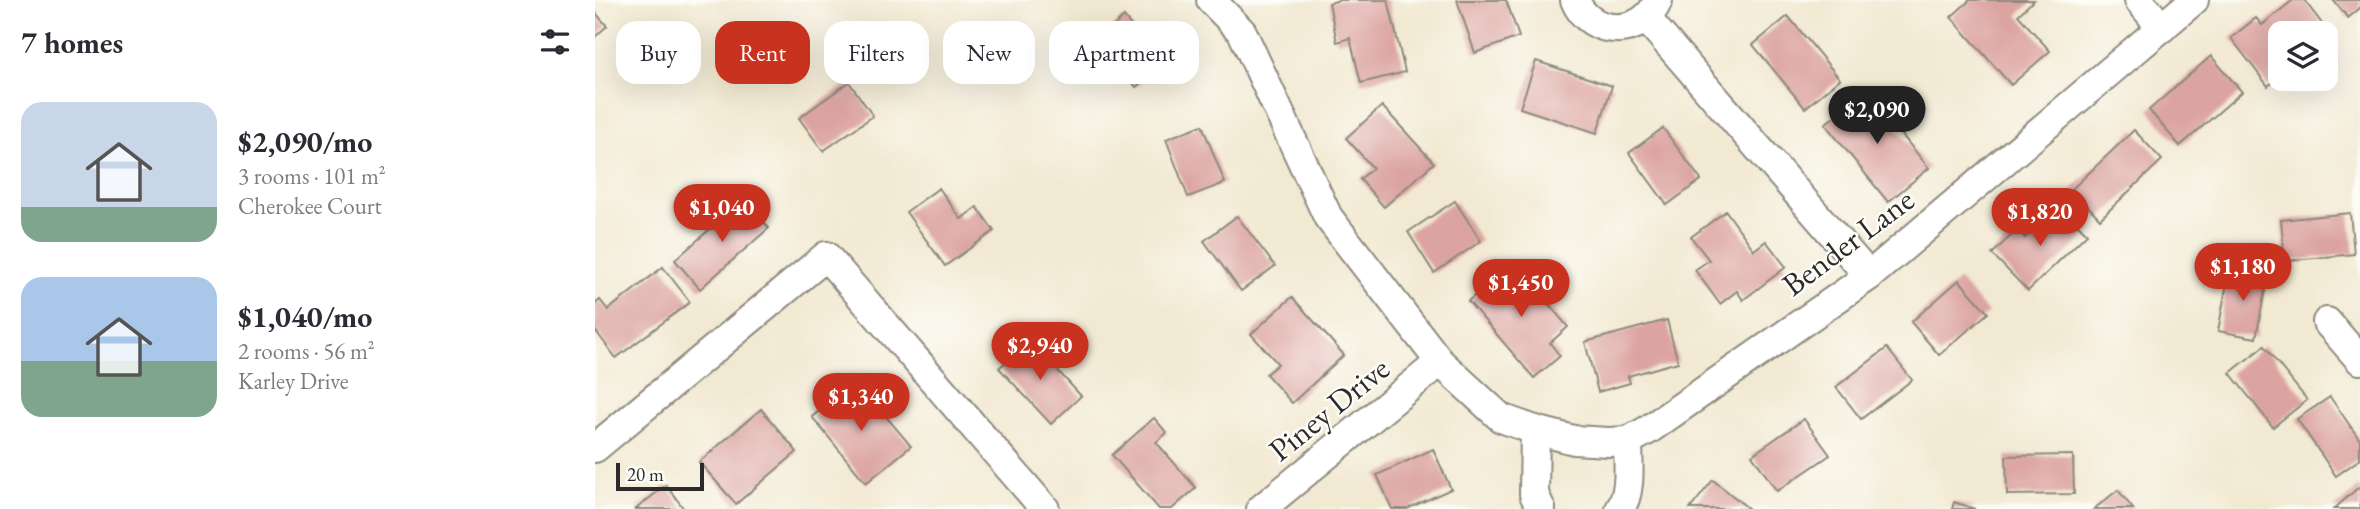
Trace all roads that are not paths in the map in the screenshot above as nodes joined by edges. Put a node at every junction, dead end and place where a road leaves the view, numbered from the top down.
1 (1211, 0) edge
2 (1575, 0) edge
3 (2139, 0) edge
4 (2194, 0) edge
5 (1652, 9) edge
6 (2162, 28) junction
7 (1869, 276) junction
8 (2327, 322) dead end
9 (2360, 360) edge
10 (1440, 362) junction
11 (1535, 430) junction
12 (1628, 441) junction
13 (595, 448) edge
14 (1045, 509) edge
15 (1261, 509) edge
16 (1541, 509) edge
17 (1620, 509) edge

1 - 10 street
2 - 5 street
3 - 6 street
4 - 6 street, Bender Lane
5 - 7 street
6 - 7 street, Bender Lane
7 - 12 street, Bender Lane
8 - 9 street
10 - 11 street
10 - 15 street, Piney Drive
11 - 12 street
11 - 16 street
12 - 17 street
13 - 14 street

